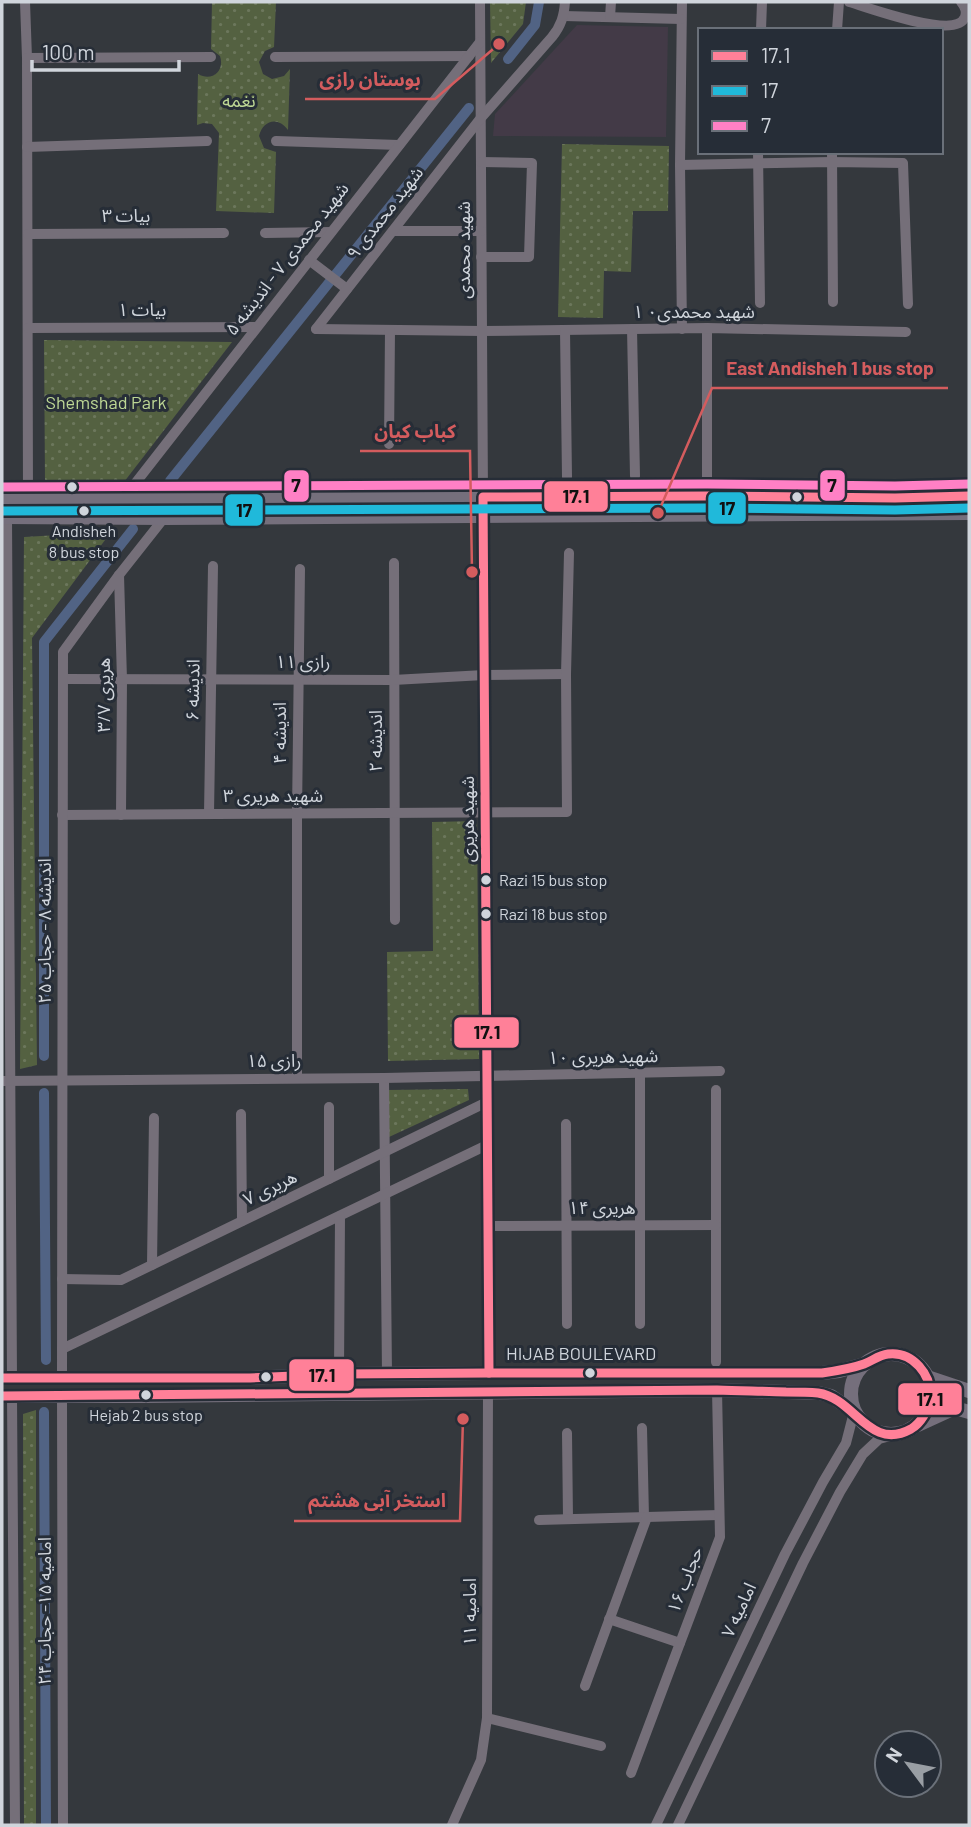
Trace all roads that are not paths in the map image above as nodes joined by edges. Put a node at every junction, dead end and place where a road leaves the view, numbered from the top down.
1 (25, 2) edge
2 (480, 2) edge
3 (565, 2) edge
4 (611, 2) edge
5 (682, 2) edge
6 (762, 2) edge
7 (839, 2) edge
8 (849, 2) edge
9 (961, 2) edge
10 (564, 16) junction
11 (610, 17) junction
12 (681, 19) junction
13 (761, 28) edge
14 (838, 28) edge
15 (480, 41) junction
16 (468, 56) junction
17 (211, 57) dead end
18 (275, 57) dead end
19 (27, 58) junction
20 (481, 119) junction
21 (207, 141) dead end
22 (276, 141) dead end
23 (399, 145) junction
24 (27, 147) junction
25 (832, 157) edge
26 (758, 158) edge
27 (481, 162) junction
28 (680, 165) junction
29 (393, 231) junction
30 (481, 231) junction
31 (331, 232) junction
32 (224, 233) dead end
33 (265, 233) dead end
34 (28, 234) junction
35 (481, 257) junction
36 (309, 260) junction
37 (347, 289) junction
38 (833, 302) dead end
39 (760, 303) dead end
40 (908, 304) dead end
41 (257, 327) junction
42 (28, 328) junction
43 (707, 328) junction
44 (316, 329) joint
45 (632, 329) junction
46 (682, 329) junction
47 (390, 330) junction
48 (565, 330) junction
49 (482, 331) junction
50 (906, 332) dead end
51 (389, 444) dead end
52 (635, 476) dead end
53 (567, 477) dead end
54 (707, 482) dead end
55 (969, 496) edge
56 (483, 497) junction
57 (28, 498) junction
58 (2, 499) edge
59 (122, 499) junction
60 (969, 513) edge
61 (483, 516) junction
62 (4, 517) edge
63 (164, 518) junction
64 (569, 553) dead end
65 (394, 563) dead end
66 (213, 566) dead end
67 (300, 569) dead end
68 (119, 575) junction
69 (5, 671) edge
70 (566, 674) junction
71 (484, 675) junction
72 (63, 679) junction
73 (122, 680) junction
74 (211, 680) junction
75 (298, 680) junction
76 (393, 680) junction
77 (394, 813) junction
78 (485, 813) junction
79 (209, 814) junction
80 (297, 814) junction
81 (62, 815) junction
82 (121, 815) junction
83 (395, 920) dead end
84 (720, 1071) dead end
85 (640, 1073) junction
86 (487, 1077) junction
87 (297, 1078) junction
88 (384, 1078) junction
89 (62, 1079) junction
90 (6, 1081) edge
91 (716, 1090) dead end
92 (487, 1102) junction
93 (329, 1107) dead end
94 (241, 1114) dead end
95 (153, 1118) dead end
96 (566, 1124) dead end
97 (487, 1145) junction
98 (384, 1152) junction
99 (329, 1179) junction
100 (386, 1194) junction
101 (340, 1216) junction
102 (242, 1221) junction
103 (716, 1225) junction
104 (488, 1226) junction
105 (567, 1226) junction
106 (640, 1226) junction
107 (152, 1265) junction
108 (62, 1279) junction
109 (567, 1324) dead end
110 (640, 1324) dead end
111 (62, 1349) junction
112 (716, 1362) dead end
113 (865, 1364) junction
114 (489, 1373) junction
115 (339, 1374) junction
116 (387, 1374) junction
117 (62, 1377) junction
118 (927, 1377) junction
119 (7, 1378) edge
120 (250, 1378) junction
121 (717, 1390) junction
122 (969, 1391) edge
123 (488, 1392) junction
124 (249, 1395) junction
125 (7, 1396) edge
126 (62, 1396) junction
127 (854, 1412) junction
128 (969, 1412) edge
129 (916, 1425) junction
130 (642, 1428) dead end
131 (566, 1433) dead end
132 (898, 1434) junction
133 (719, 1515) junction
134 (645, 1517) junction
135 (568, 1519) junction
136 (539, 1520) dead end
137 (609, 1619) junction
138 (8, 1636) edge
139 (680, 1643) junction
140 (584, 1686) dead end
141 (487, 1718) junction
142 (601, 1746) dead end
143 (631, 1773) dead end
144 (15, 1825) edge
145 (63, 1825) edge
146 (452, 1825) edge
147 (656, 1825) edge
148 (678, 1825) edge

1 - 19 street
2 - 15 street, شهید محمدی
3 - 10 street
4 - 11 street
5 - 12 street
6 - 13 street
7 - 14 street
8 - 9 street
10 - 11 street
10 - 20 street, شهید محمدی ۹
11 - 12 street
12 - 28 street
15 - 16 street, شهید محمدی ۷ - اندیشه ۵
15 - 20 street, شهید محمدی
16 - 18 street
16 - 23 street, شهید محمدی ۷ - اندیشه ۵
17 - 19 street
19 - 24 street
20 - 27 street, شهید محمدی
20 - 29 street, شهید محمدی ۹
21 - 24 street
22 - 23 street
23 - 31 street, شهید محمدی ۷ - اندیشه ۵
24 - 34 street
25 - 26 street
25 - 38 street
25 - 40 street
26 - 28 street
26 - 39 street
27 - 30 street, شهید محمدی
27 - 35 street
28 - 46 street
29 - 30 street
29 - 37 street, شهید محمدی ۹
30 - 35 street, شهید محمدی
31 - 33 street
31 - 36 street, شهید محمدی ۷ - اندیشه ۵
32 - 34 street, بیات ۳
34 - 42 street
35 - 49 street, شهید محمدی
36 - 37 street
36 - 41 street, شهید محمدی ۷ - اندیشه ۵
37 - 44 street, شهید محمدی ۹
41 - 42 street, بیات ۱
41 - 59 street, شهید محمدی ۷ - اندیشه ۵
42 - 57 street
43 - 46 street, شهید محمدی۰ ۱
43 - 50 street, شهید محمدی۰ ۱
43 - 54 street
44 - 47 street, شهید محمدی۰ ۱
45 - 46 street, شهید محمدی۰ ۱
45 - 48 street, شهید محمدی۰ ۱
45 - 52 street
47 - 49 street, شهید محمدی۰ ۱
47 - 51 street
48 - 49 street, شهید محمدی۰ ۱
48 - 53 street
49 - 56 street, شهید محمدی
55 - 56 main road
56 - 59 main road
56 - 61 main road
57 - 58 main road
57 - 59 main road
60 - 61 main road
61 - 63 main road
61 - 71 street, شهید هریری
62 - 63 main road
62 - 69 street, اندیشه ۸ - حجاب ۲۵
63 - 68 street, اندیشه ۸ - حجاب ۲۵
64 - 70 street
65 - 76 street, اندیشه ۲
66 - 74 street, اندیشه ۶
67 - 75 street, اندیشه ۴
68 - 72 street, اندیشه ۸ - حجاب ۲۵
68 - 73 street, هریری ۳/۷
69 - 90 street, اندیشه ۸ - حجاب ۲۵
70 - 71 street, رازی ۱۱
70 - 78 street, شهید هریری ۳
71 - 76 street, رازی ۱۱
71 - 78 street, شهید هریری
72 - 73 street, رازی ۱۱
72 - 81 street, اندیشه ۸ - حجاب ۲۵
73 - 74 street, رازی ۱۱
73 - 82 street, هریری ۳/۷
74 - 75 street, رازی ۱۱
74 - 79 street, اندیشه ۶
75 - 76 street, رازی ۱۱
75 - 80 street, اندیشه ۴
76 - 77 street, اندیشه ۲
77 - 78 street, شهید هریری ۳
77 - 80 street, شهید هریری ۳
77 - 83 street, اندیشه ۲
78 - 86 street, شهید هریری
79 - 80 street, شهید هریری ۳
79 - 82 street, شهید هریری ۳
80 - 87 street, اندیشه ۴
81 - 82 street, شهید هریری ۳
81 - 89 street, اندیشه ۸ - حجاب ۲۵
84 - 85 street, شهید هریری ۱۰
85 - 86 street, شهید هریری ۱۰
85 - 106 street
86 - 88 street, رازی ۱۵
86 - 92 street, شهید هریری
87 - 88 street, رازی ۱۵
87 - 89 street, رازی ۱۵
88 - 98 street
89 - 90 street, رازی ۱۵
89 - 108 street, اندیشه ۸ - حجاب ۲۵
90 - 119 street, اندیشه ۸ - حجاب ۲۵
91 - 103 street
92 - 97 street, شهید هریری
92 - 98 street, هریری ۷
93 - 99 street
94 - 102 street
95 - 107 street
96 - 105 street
97 - 100 street
97 - 104 street, شهید هریری
98 - 99 street, هریری ۷
98 - 100 street
99 - 102 street, هریری ۷
100 - 101 street
100 - 116 street
101 - 111 street
101 - 115 street
102 - 107 street, هریری ۷
103 - 106 street, هریری ۱۴
103 - 112 street
104 - 105 street, هریری ۱۴
104 - 114 street, شهید هریری
105 - 106 street, هریری ۱۴
105 - 109 street
106 - 110 street
107 - 108 street, هریری ۷
108 - 111 street, اندیشه ۸ - حجاب ۲۵
111 - 117 street, اندیشه ۸ - حجاب ۲۵
113 - 114 main road, HIJAB BOULEVARD
113 - 118 main road
113 - 127 main road
114 - 116 main road, HIJAB BOULEVARD
115 - 116 main road, HIJAB BOULEVARD
115 - 120 main road, HIJAB BOULEVARD
117 - 119 main road, HIJAB BOULEVARD
117 - 120 main road, HIJAB BOULEVARD
118 - 122 main road
118 - 129 main road
120 - 124 main road
121 - 123 main road, HIJAB BOULEVARD
121 - 127 main road, HIJAB BOULEVARD
121 - 133 street, حجاب ۱۶
123 - 124 main road, HIJAB BOULEVARD
123 - 141 street, امامیه ۱۱
124 - 126 main road, HIJAB BOULEVARD
125 - 126 main road, HIJAB BOULEVARD
125 - 138 street, امامیه ۱۵- حجاب ۲۴
126 - 145 street, امامیه ۱۵- حجاب ۲۴
127 - 132 main road
127 - 147 street, امامیه ۷
128 - 129 main road
129 - 132 main road
130 - 134 street
131 - 135 street
132 - 148 street, امامیه ۷
133 - 134 street
133 - 139 street, حجاب ۱۶
134 - 135 street
134 - 137 street
135 - 136 street
137 - 139 street
137 - 140 street
138 - 144 street, امامیه ۱۵- حجاب ۲۴
139 - 143 street, حجاب ۱۶
141 - 142 street
141 - 146 street, امامیه ۱۱

